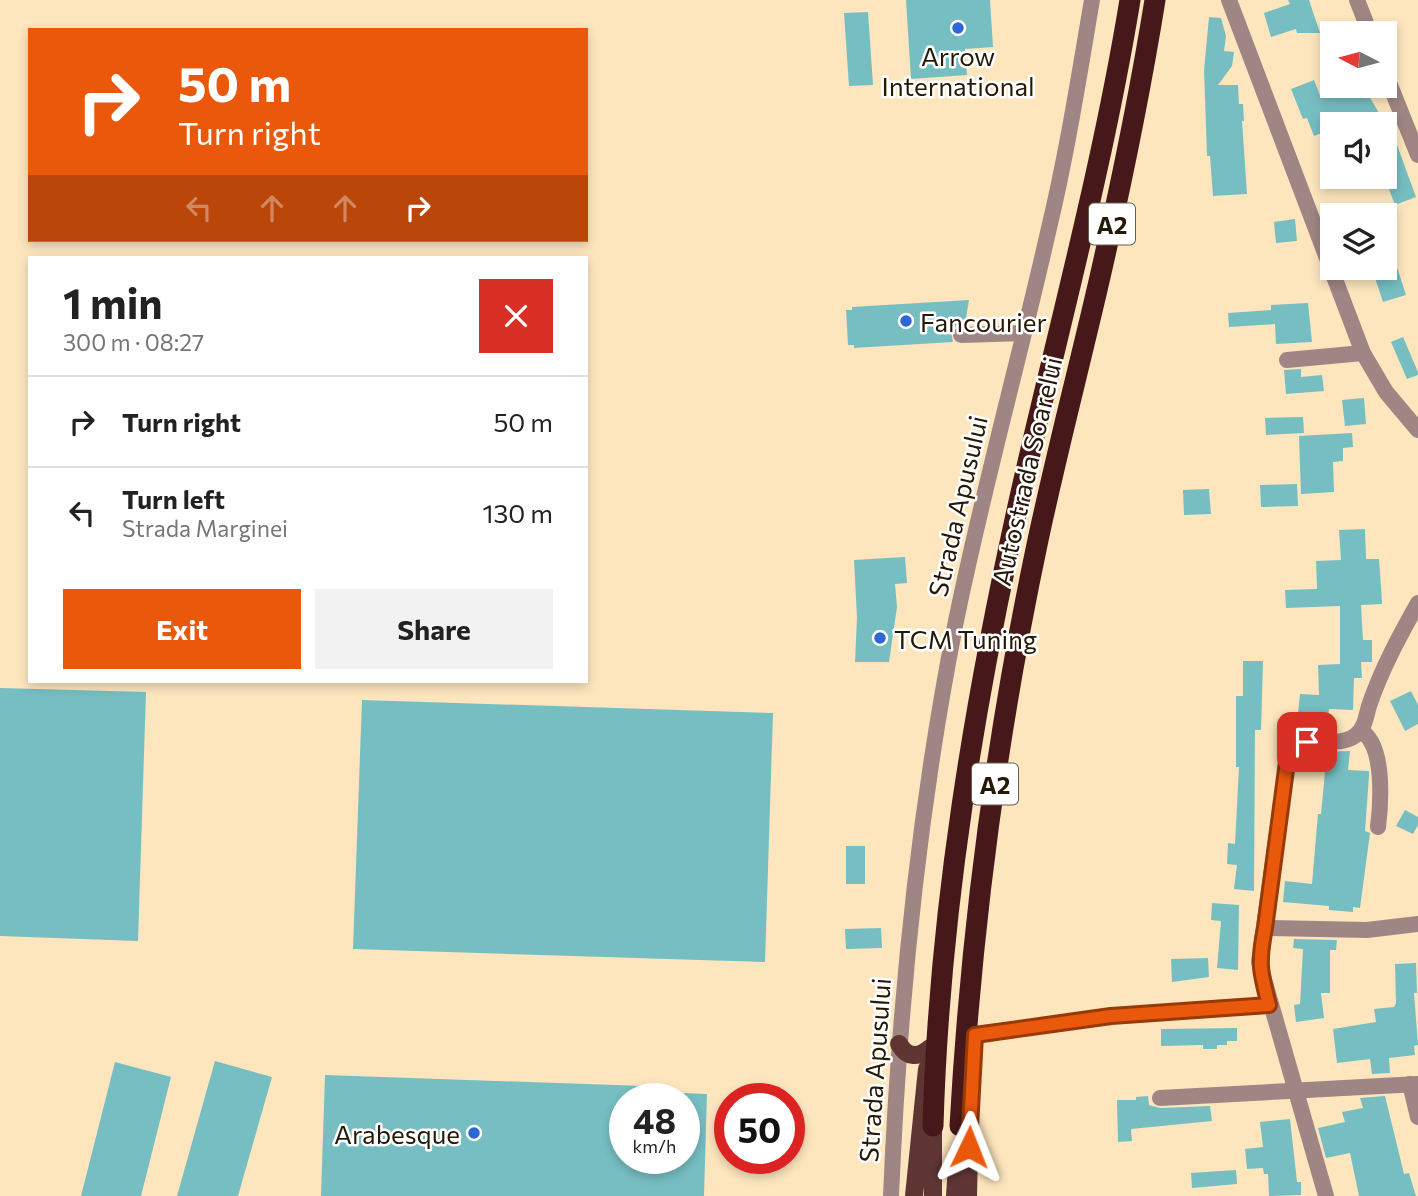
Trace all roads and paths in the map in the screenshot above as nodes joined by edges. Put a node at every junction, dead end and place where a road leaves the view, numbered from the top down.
1 (1092, 0) edge
2 (1130, 0) edge
3 (1155, 0) edge
4 (1229, 0) edge
5 (1357, 0) edge
6 (1365, 21) edge
7 (1395, 98) edge
8 (1418, 155) edge
9 (1023, 333) junction
10 (961, 335) dead end
11 (1363, 354) junction
12 (1287, 360) dead end
13 (1418, 430) edge
14 (1418, 603) edge
15 (1361, 731) junction
16 (1378, 827) dead end
17 (1418, 924) edge
18 (1265, 928) junction
19 (973, 952) junction
20 (939, 1004) junction
21 (1269, 1005) junction
22 (975, 1035) junction
23 (900, 1044) junction
24 (930, 1048) junction
25 (1414, 1084) edge
26 (1294, 1091) junction
27 (1160, 1098) dead end
28 (1418, 1117) edge
29 (933, 1126) joint
30 (960, 1126) joint
31 (891, 1196) edge
32 (914, 1196) edge
33 (933, 1196) edge
34 (955, 1196) edge
35 (968, 1196) edge
36 (1326, 1196) edge

1 - 9 street, Strada Apusului
2 - 20 highway, Autostrada Soarelui / A2
3 - 19 highway, Autostrada Soarelui / A2
4 - 11 street
5 - 6 street
7 - 8 street
9 - 10 street
9 - 23 street, Strada Apusului
11 - 12 street
11 - 13 street
14 - 15 street
15 - 16 street
15 - 18 street
17 - 18 street
18 - 21 street
19 - 22 main road
19 - 30 highway, Autostrada Soarelui / A2
20 - 24 main road
20 - 29 highway, Autostrada Soarelui / A2
21 - 22 street
21 - 26 street
22 - 35 main road
23 - 24 main road
23 - 31 street, Strada Apusului
24 - 32 main road
25 - 26 street
25 - 28 street
26 - 27 street
26 - 36 street
29 - 33 main road
30 - 34 main road

